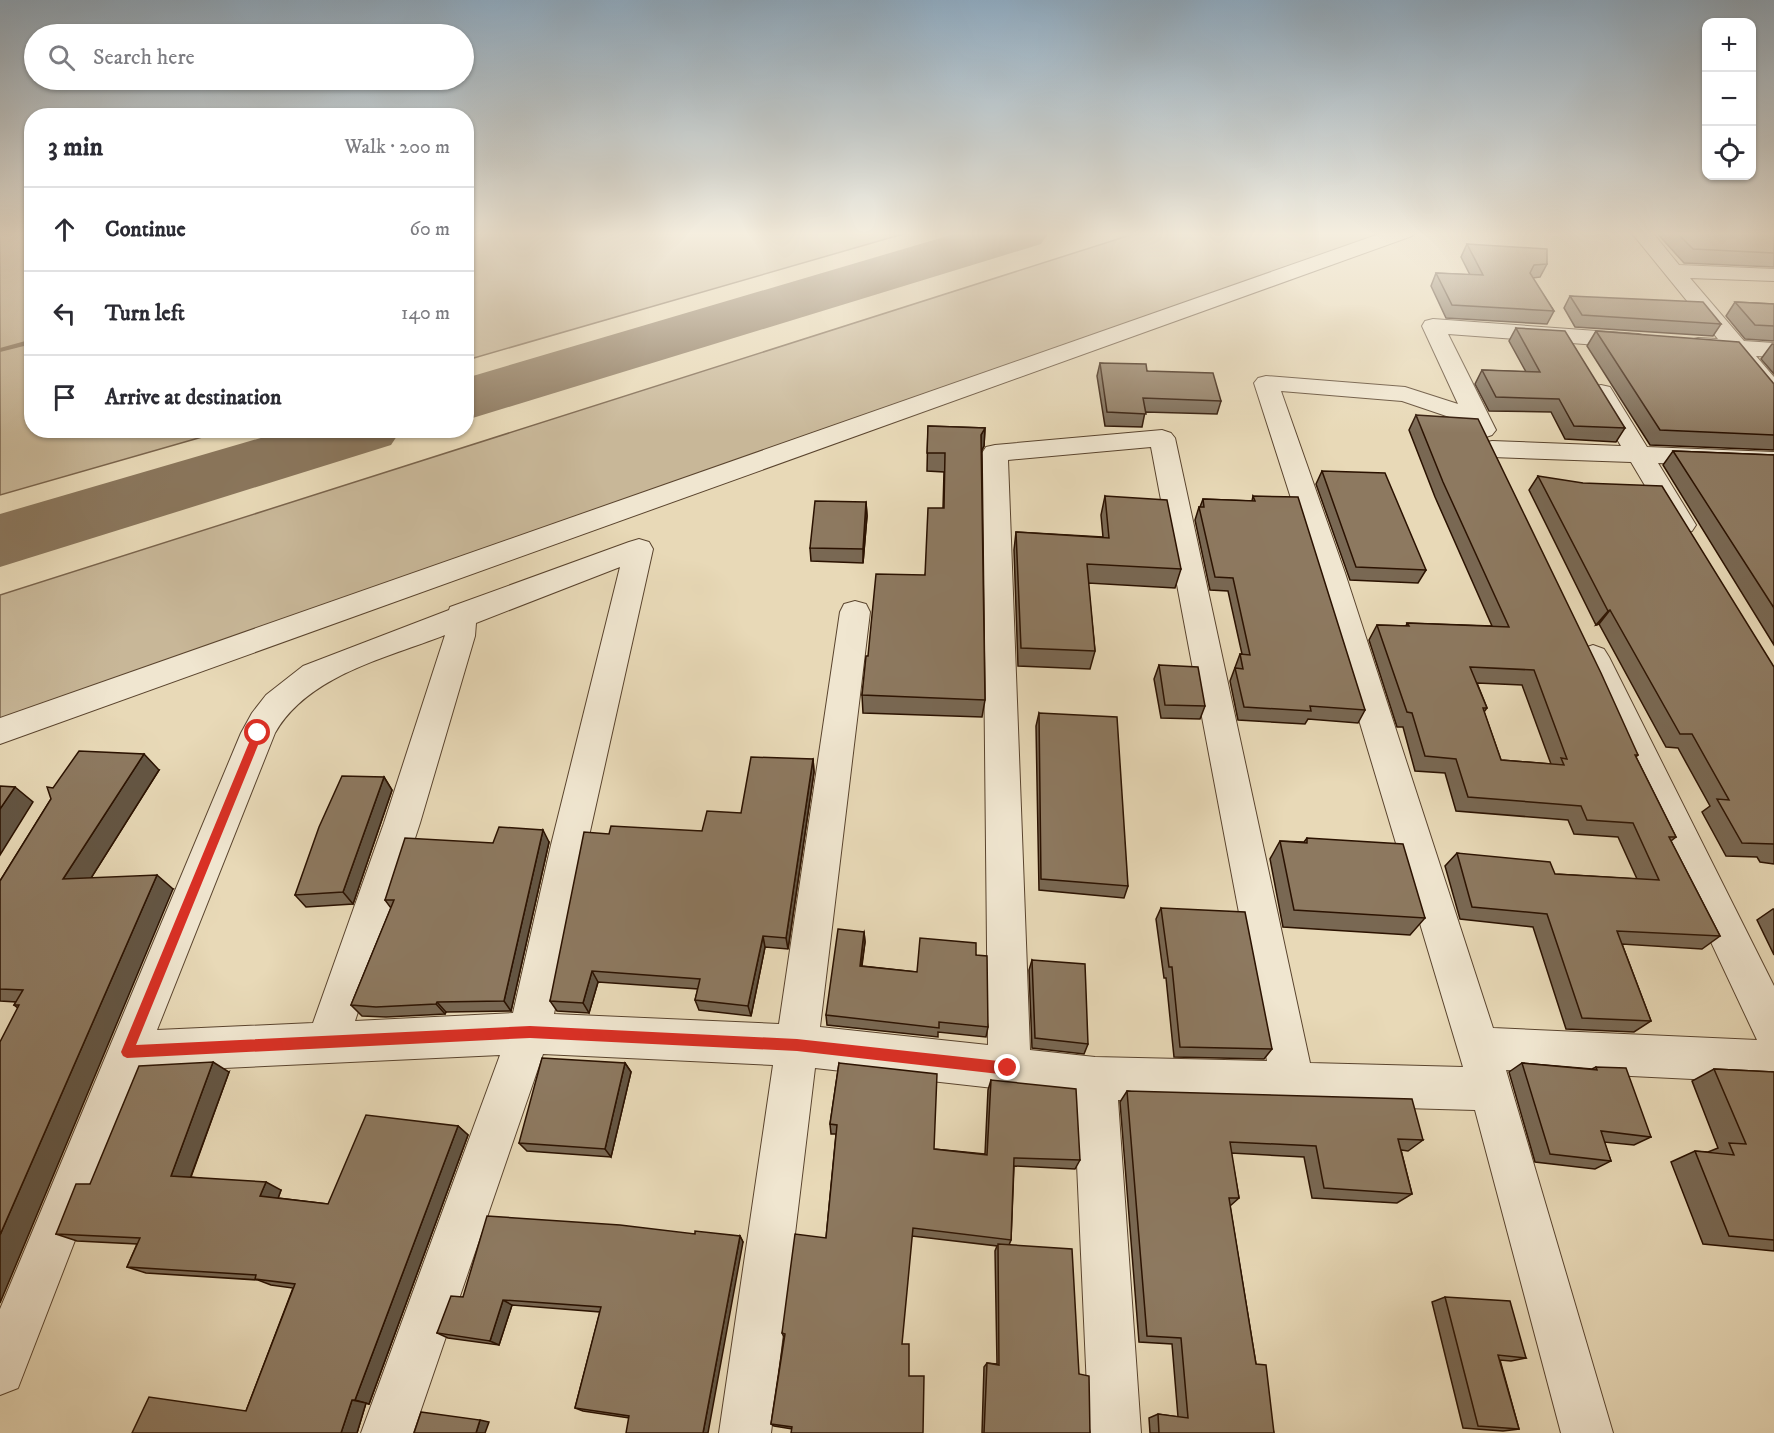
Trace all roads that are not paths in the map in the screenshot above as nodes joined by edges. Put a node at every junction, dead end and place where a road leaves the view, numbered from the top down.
1 (1217, 299) edge
2 (1699, 299) edge
3 (1548, 305) edge
4 (1567, 336) junction
5 (1659, 342) edge
6 (1682, 344) edge
7 (1740, 348) junction
8 (1774, 350) edge
9 (1774, 392) edge
10 (1477, 418) junction
11 (1492, 449) junction
12 (1640, 455) junction
13 (1774, 460) edge
14 (1507, 481) edge
15 (1695, 545) edge
16 (855, 612) dead end
17 (461, 615) junction
18 (1581, 632) edge
19 (0, 731) edge
20 (1774, 1030) edge
21 (530, 1032) junction
22 (327, 1041) junction
23 (797, 1045) junction
24 (1479, 1047) junction
25 (127, 1052) junction
26 (1774, 1062) edge
27 (1008, 1068) junction
28 (1095, 1078) junction
29 (1293, 1084) junction
30 (1491, 1089) junction
31 (0, 1370) edge
32 (387, 1433) edge
33 (745, 1433) edge
34 (1115, 1433) edge
35 (1587, 1433) edge

1 - 19 street
2 - 7 street
3 - 4 street
4 - 5 street
4 - 10 street
4 - 12 street
6 - 7 street
7 - 8 street
7 - 9 street
10 - 11 street
10 - 24 street
11 - 12 street
11 - 14 street
12 - 13 street
12 - 15 street
16 - 23 street
17 - 21 street
17 - 22 street
17 - 25 street
18 - 20 street
21 - 22 street
21 - 23 street
21 - 32 street
22 - 25 street
23 - 27 street
23 - 33 street
24 - 26 street
24 - 30 street
25 - 31 street
27 - 28 street
27 - 29 street
28 - 29 street
28 - 34 street
29 - 30 street
30 - 35 street

